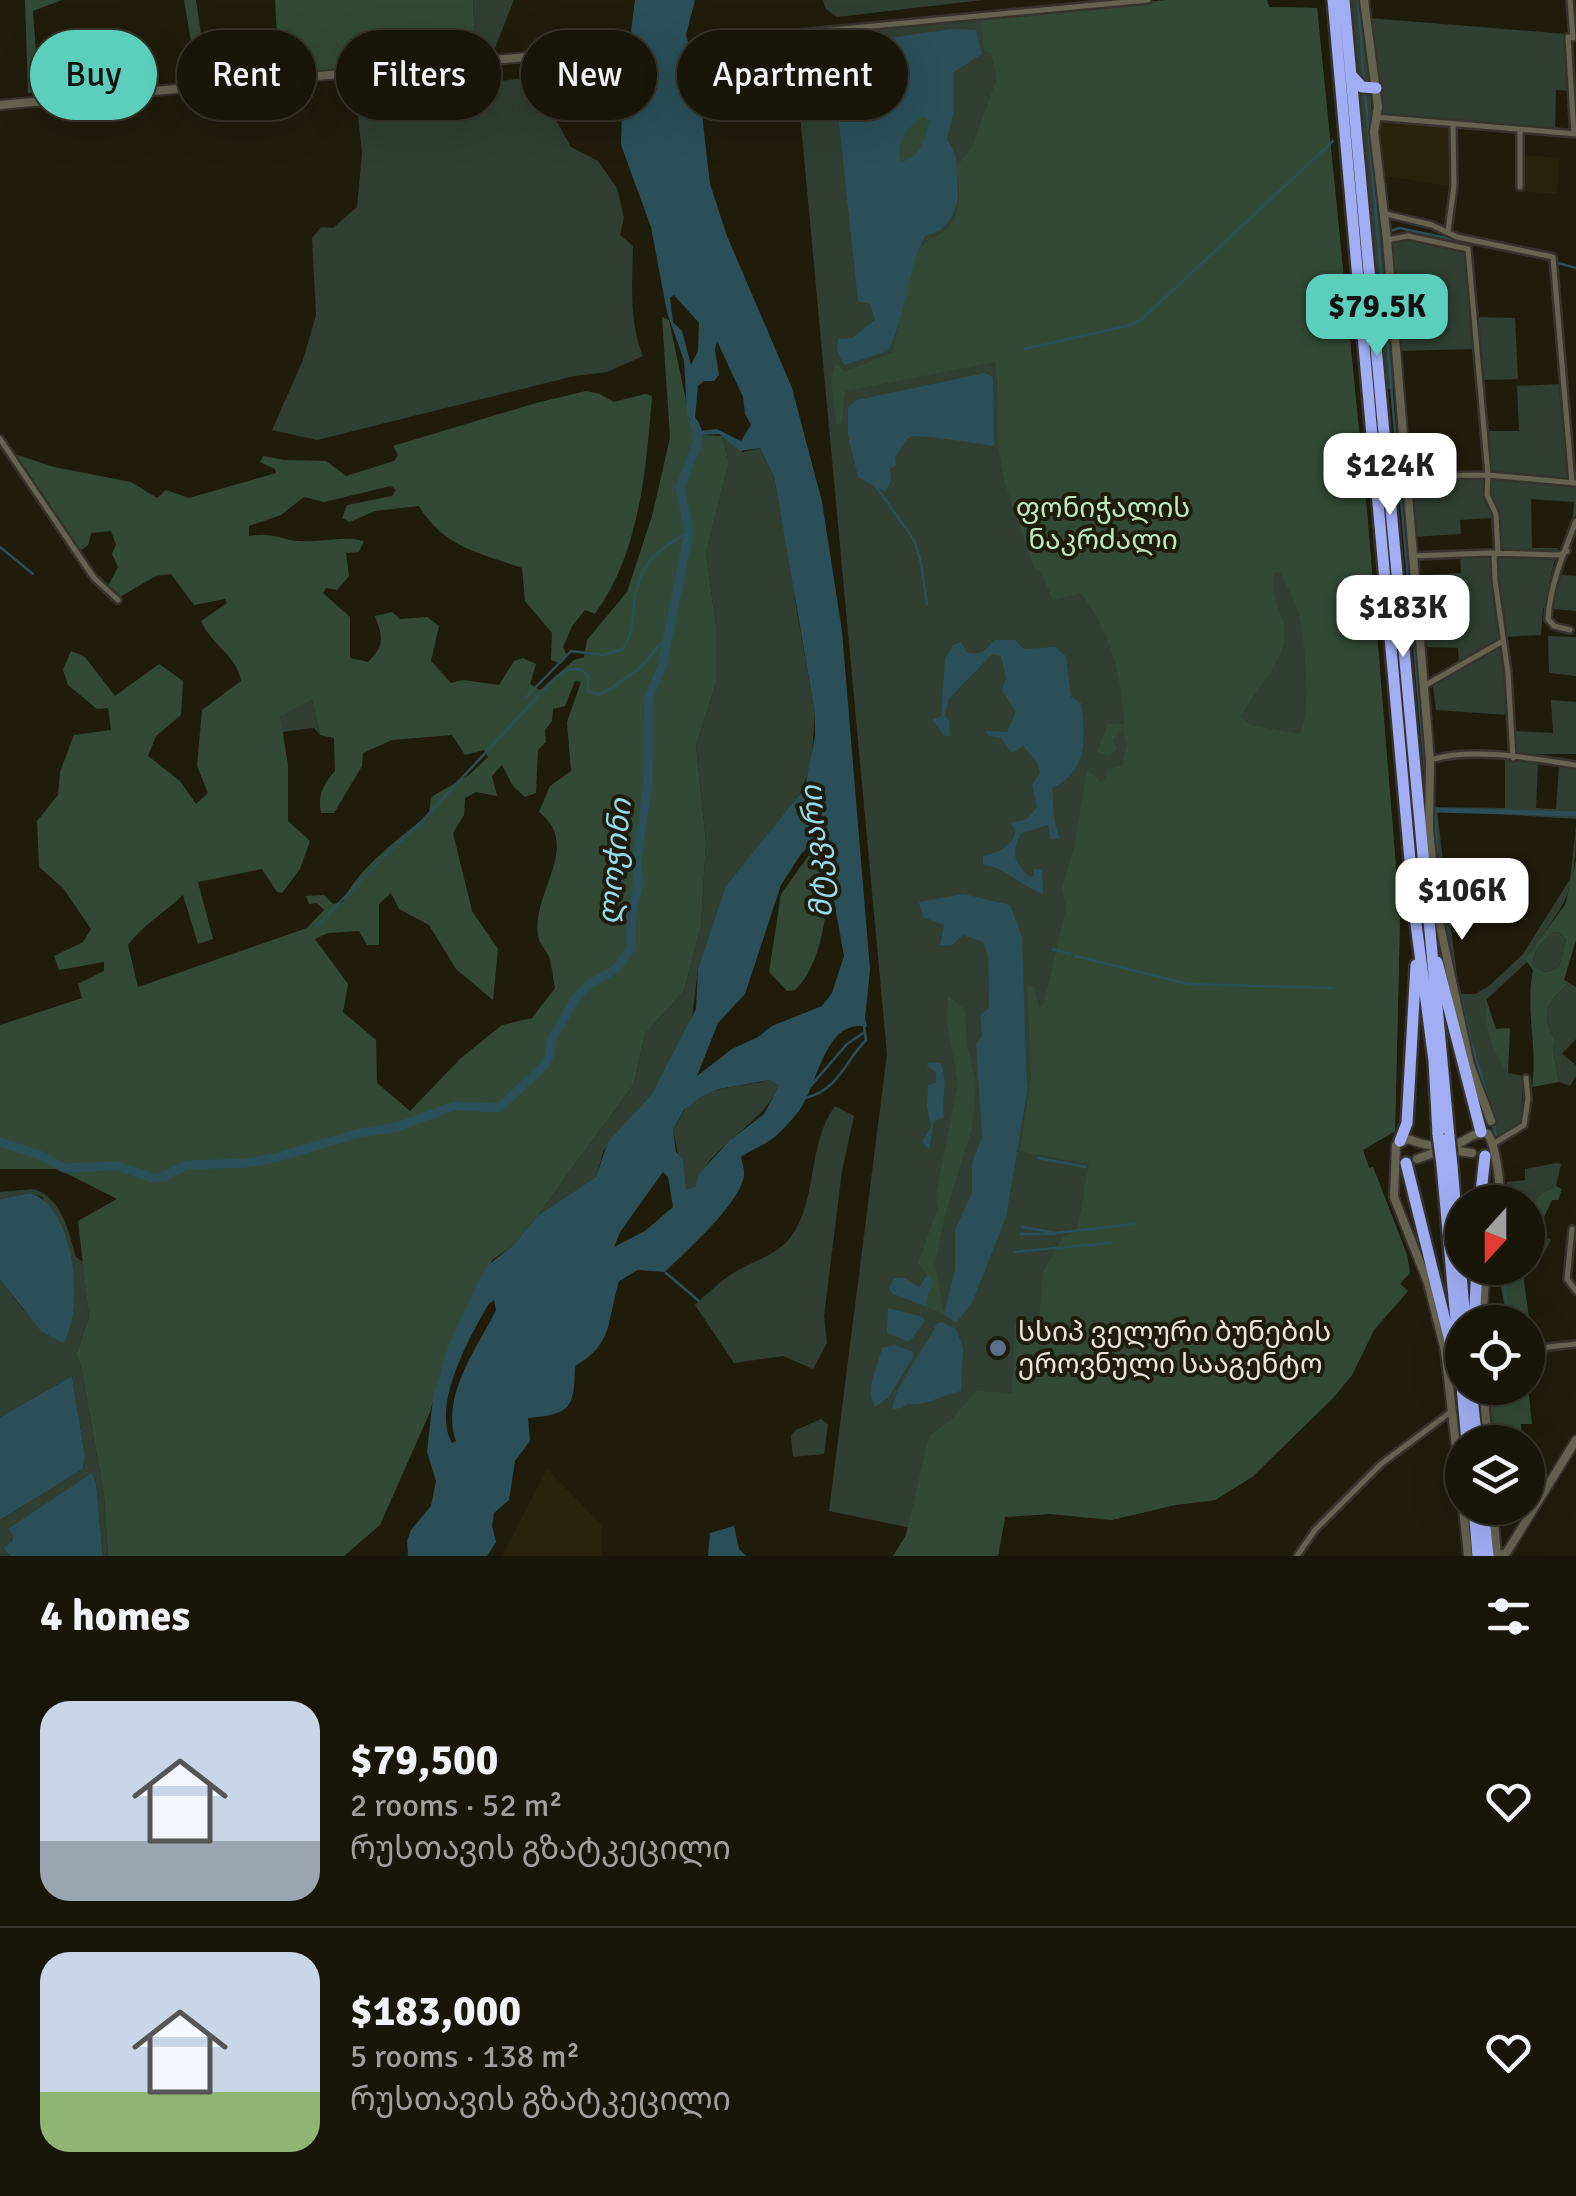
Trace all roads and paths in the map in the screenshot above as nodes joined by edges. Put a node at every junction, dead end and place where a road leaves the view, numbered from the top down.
1 (1148, 0) edge
2 (1364, 0) edge
3 (1570, 0) edge
4 (1335, 1) edge
5 (830, 30) edge
6 (1575, 38) edge
7 (521, 57) edge
8 (1351, 75) junction
9 (1370, 87) junction
10 (1354, 100) junction
11 (0, 105) edge
12 (1376, 117) junction
13 (1453, 125) junction
14 (1520, 128) junction
15 (1575, 134) edge
16 (1520, 187) dead end
17 (1383, 213) junction
18 (1448, 231) junction
19 (1386, 234) junction
20 (0, 439) edge
21 (1488, 475) junction
22 (1404, 476) junction
23 (1574, 483) edge
24 (1576, 521) edge
25 (1567, 551) junction
26 (1390, 553) junction
27 (1496, 554) junction
28 (1413, 556) junction
29 (118, 600) dead end
30 (1570, 630) dead end
31 (1502, 641) junction
32 (1424, 686) junction
33 (1513, 758) junction
34 (1434, 759) dead end
35 (1576, 765) edge
36 (1421, 914) junction
37 (1526, 1078) dead end
38 (1400, 1141) junction
39 (1416, 1142) junction
40 (1486, 1143) junction
41 (1472, 1153) junction
42 (1406, 1160) junction
43 (1447, 1165) junction
44 (1482, 1185) edge
45 (1498, 1185) edge
46 (1572, 1230) dead end
47 (1576, 1292) edge
48 (1463, 1305) edge
49 (1576, 1344) edge
50 (1545, 1348) edge
51 (1459, 1411) junction
52 (1459, 1425) edge
53 (1463, 1425) edge
54 (1576, 1440) edge
55 (1465, 1525) edge
56 (1475, 1525) edge
57 (1485, 1525) edge
58 (1495, 1525) edge
59 (1298, 1556) edge
60 (1468, 1556) edge
61 (1478, 1556) edge
62 (1488, 1556) edge
63 (1498, 1556) edge

1 - 5 street
2 - 9 street
3 - 6 street
4 - 8 highway
4 - 26 highway
6 - 15 street
7 - 11 street
8 - 9 highway
8 - 10 highway
9 - 10 highway
9 - 12 street
10 - 26 highway
12 - 13 street
12 - 17 street
13 - 14 street
13 - 18 street
14 - 15 street
14 - 16 street
17 - 18 street
17 - 19 street
18 - 23 street
19 - 21 street
19 - 22 street
20 - 29 street
21 - 22 street
21 - 23 street
21 - 27 street
22 - 28 street
24 - 25 street
25 - 27 street
25 - 30 street
26 - 36 highway
27 - 28 street
27 - 31 street
28 - 32 street
31 - 32 street
31 - 33 street
32 - 40 street
33 - 34 street
33 - 35 street
36 - 38 highway
36 - 40 highway
36 - 43 highway, bridge
37 - 40 street
38 - 39 street
38 - 42 street
39 - 40 street
39 - 42 street
40 - 41 street
40 - 41 street
40 - 44 highway
40 - 45 street
41 - 42 street
42 - 51 highway
42 - 51 street
43 - 48 highway
43 - 51 highway
46 - 47 street
49 - 50 street
51 - 52 street
51 - 53 highway
51 - 59 street
54 - 63 street
55 - 60 street
56 - 61 highway
57 - 62 highway
58 - 63 street

